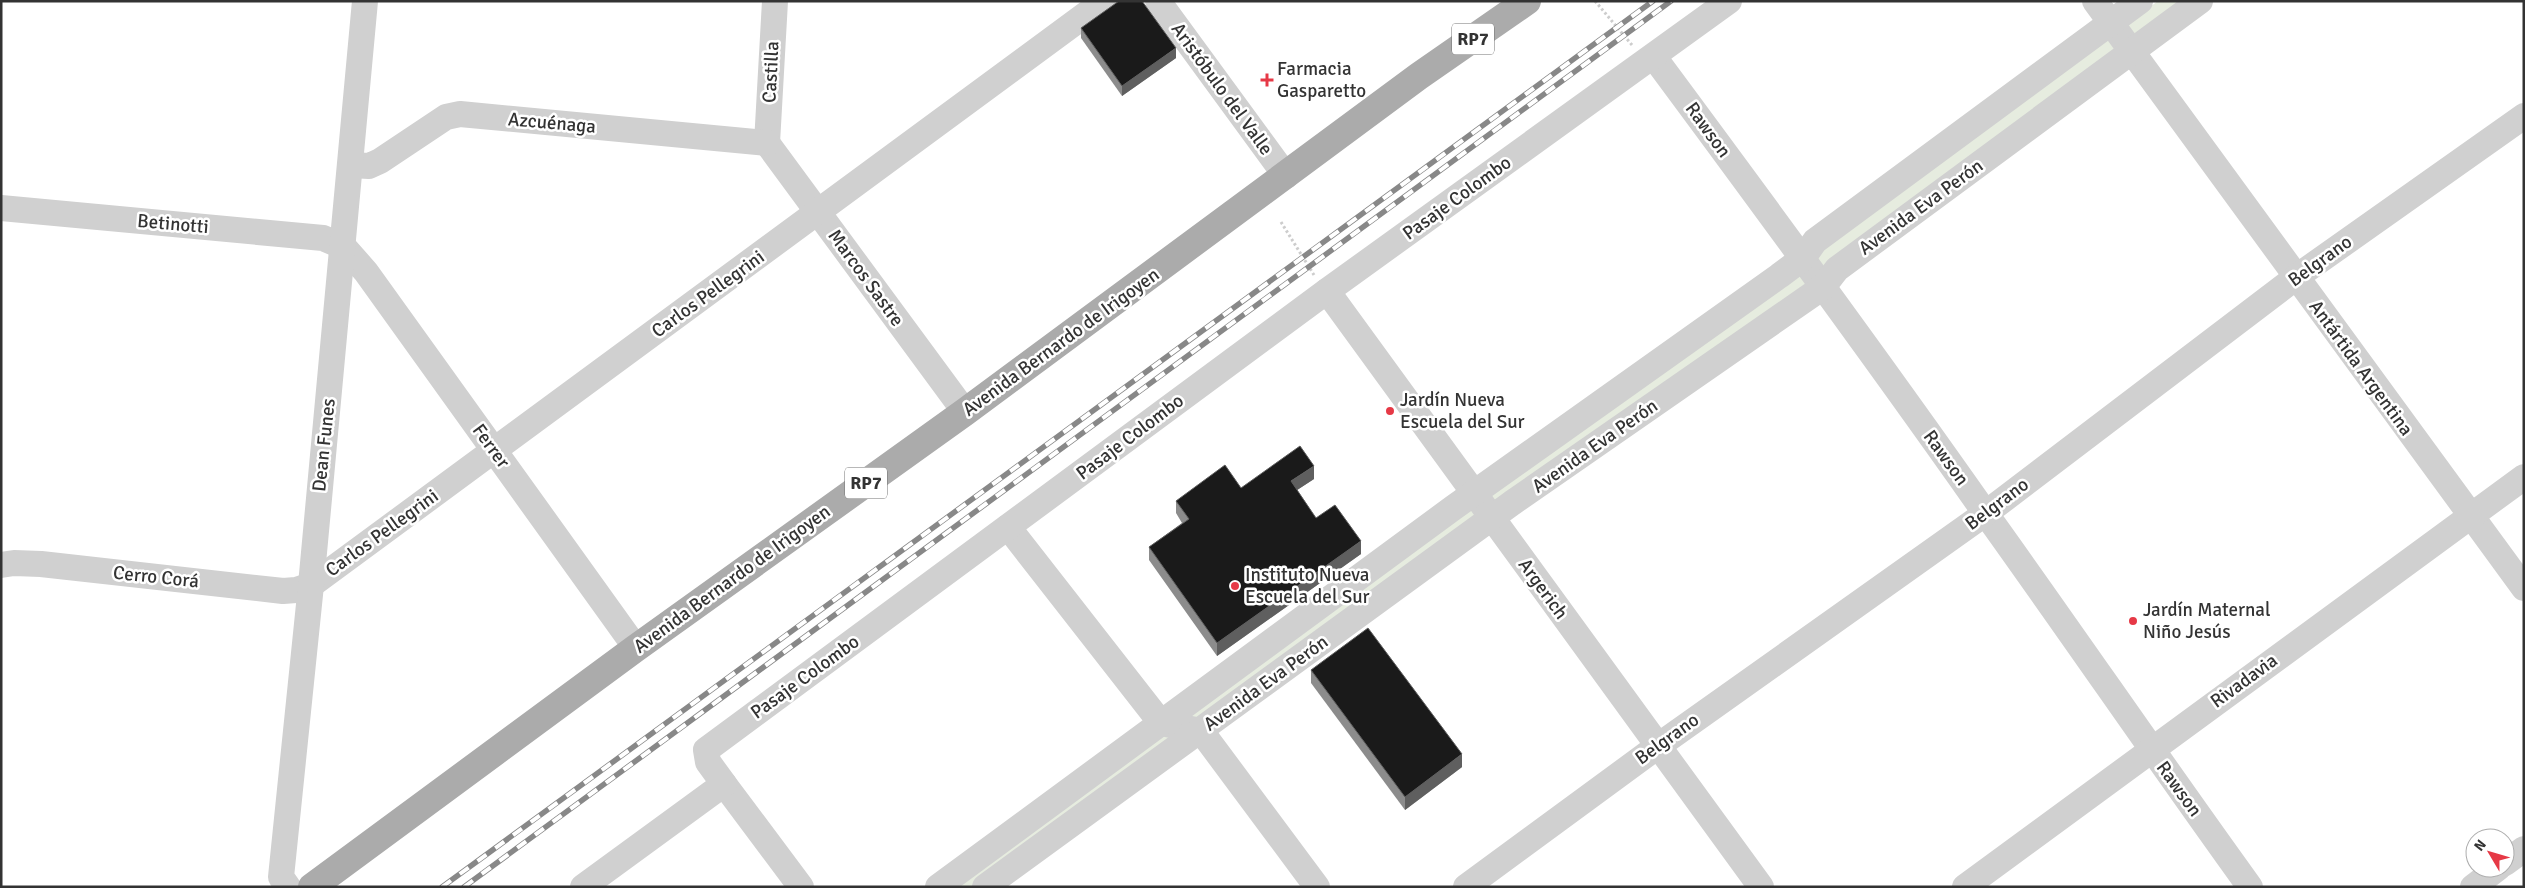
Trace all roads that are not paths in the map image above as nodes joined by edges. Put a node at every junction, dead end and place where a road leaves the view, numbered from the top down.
1 (366, 1) edge
2 (775, 1) edge
3 (1104, 1) edge
4 (1158, 1) edge
5 (1496, 1) edge
6 (1527, 1) edge
7 (1730, 1) edge
8 (2095, 1) edge
9 (2140, 1) edge
10 (2200, 1) edge
11 (2111, 23) junction
12 (2132, 52) junction
13 (1654, 57) junction
14 (1419, 76) junction
15 (2524, 116) edge
16 (767, 144) junction
17 (351, 165) junction
18 (1286, 176) junction
19 (1, 208) edge
20 (819, 213) junction
21 (344, 247) junction
22 (1803, 258) junction
23 (2295, 278) junction
24 (1823, 288) junction
25 (1327, 291) junction
26 (965, 412) junction
27 (494, 450) junction
28 (2524, 477) edge
29 (1474, 493) junction
30 (1986, 514) junction
31 (2470, 516) junction
32 (1491, 518) junction
33 (1008, 527) junction
34 (1, 564) edge
35 (311, 585) junction
36 (2524, 588) edge
37 (636, 648) junction
38 (1161, 723) junction
39 (1201, 731) junction
40 (1658, 746) junction
41 (2151, 750) junction
42 (724, 784) junction
43 (2485, 878) edge
44 (288, 887) edge
45 (312, 887) edge
46 (583, 887) edge
47 (801, 887) edge
48 (938, 887) edge
49 (986, 887) edge
50 (1317, 887) edge
51 (1466, 887) edge
52 (1760, 887) edge
53 (1964, 887) edge
54 (2250, 887) edge
55 (2473, 887) edge

1 - 17 street, Dean Funes
2 - 16 street, Castilla
3 - 20 street, Carlos Pellegrini
4 - 18 street, Aristóbulo del Valle
5 - 14 main road, RP7
6 - 14 main road, RP7
7 - 13 street, Pasaje Colombo
8 - 11 street, Antártida Argentina
9 - 11 street, Avenida Eva Perón
10 - 12 street, Avenida Eva Perón
11 - 12 street, Antártida Argentina
11 - 22 street, Avenida Eva Perón
12 - 23 street, Antártida Argentina
12 - 24 street, Avenida Eva Perón
13 - 22 street, Rawson
13 - 25 street, Pasaje Colombo
14 - 18 main road, Avenida Bernardo de Irigoyen / RP7
15 - 23 street, Belgrano
16 - 17 street, Azcuénaga
16 - 20 street, Marcos Sastre
17 - 21 street, Dean Funes
18 - 26 main road, Avenida Bernardo de Irigoyen / RP7
19 - 21 street, Betinotti
20 - 26 street, Marcos Sastre
20 - 27 street, Carlos Pellegrini
21 - 27 street, Ferrer
21 - 35 street, Dean Funes
22 - 24 street, Rawson
22 - 29 street, Avenida Eva Perón
23 - 30 street, Belgrano
23 - 31 street, Antártida Argentina
24 - 30 street, Rawson
24 - 32 street, Avenida Eva Perón
25 - 29 street, Argerich
25 - 33 street, Pasaje Colombo
26 - 37 main road, Avenida Bernardo de Irigoyen / RP7
27 - 35 street, Carlos Pellegrini
27 - 37 street, Ferrer
28 - 31 street, Rivadavia
29 - 32 street, Argerich
29 - 38 street, Avenida Eva Perón
30 - 40 street, Belgrano
30 - 41 street, Rawson
31 - 36 street, Antártida Argentina
31 - 41 street, Rivadavia
32 - 39 street, Avenida Eva Perón
32 - 40 street, Argerich
33 - 38 street
33 - 42 street, Pasaje Colombo
34 - 35 street, Cerro Corá
35 - 44 street, Dean Funes
37 - 45 main road, Avenida Bernardo de Irigoyen / RP7
38 - 39 street
38 - 48 street, Avenida Eva Perón
39 - 49 street, Avenida Eva Perón
39 - 50 street
40 - 51 street, Belgrano
40 - 52 street, Argerich
41 - 53 street, Rivadavia
41 - 54 street, Rawson
42 - 46 street
42 - 47 street
43 - 55 street

